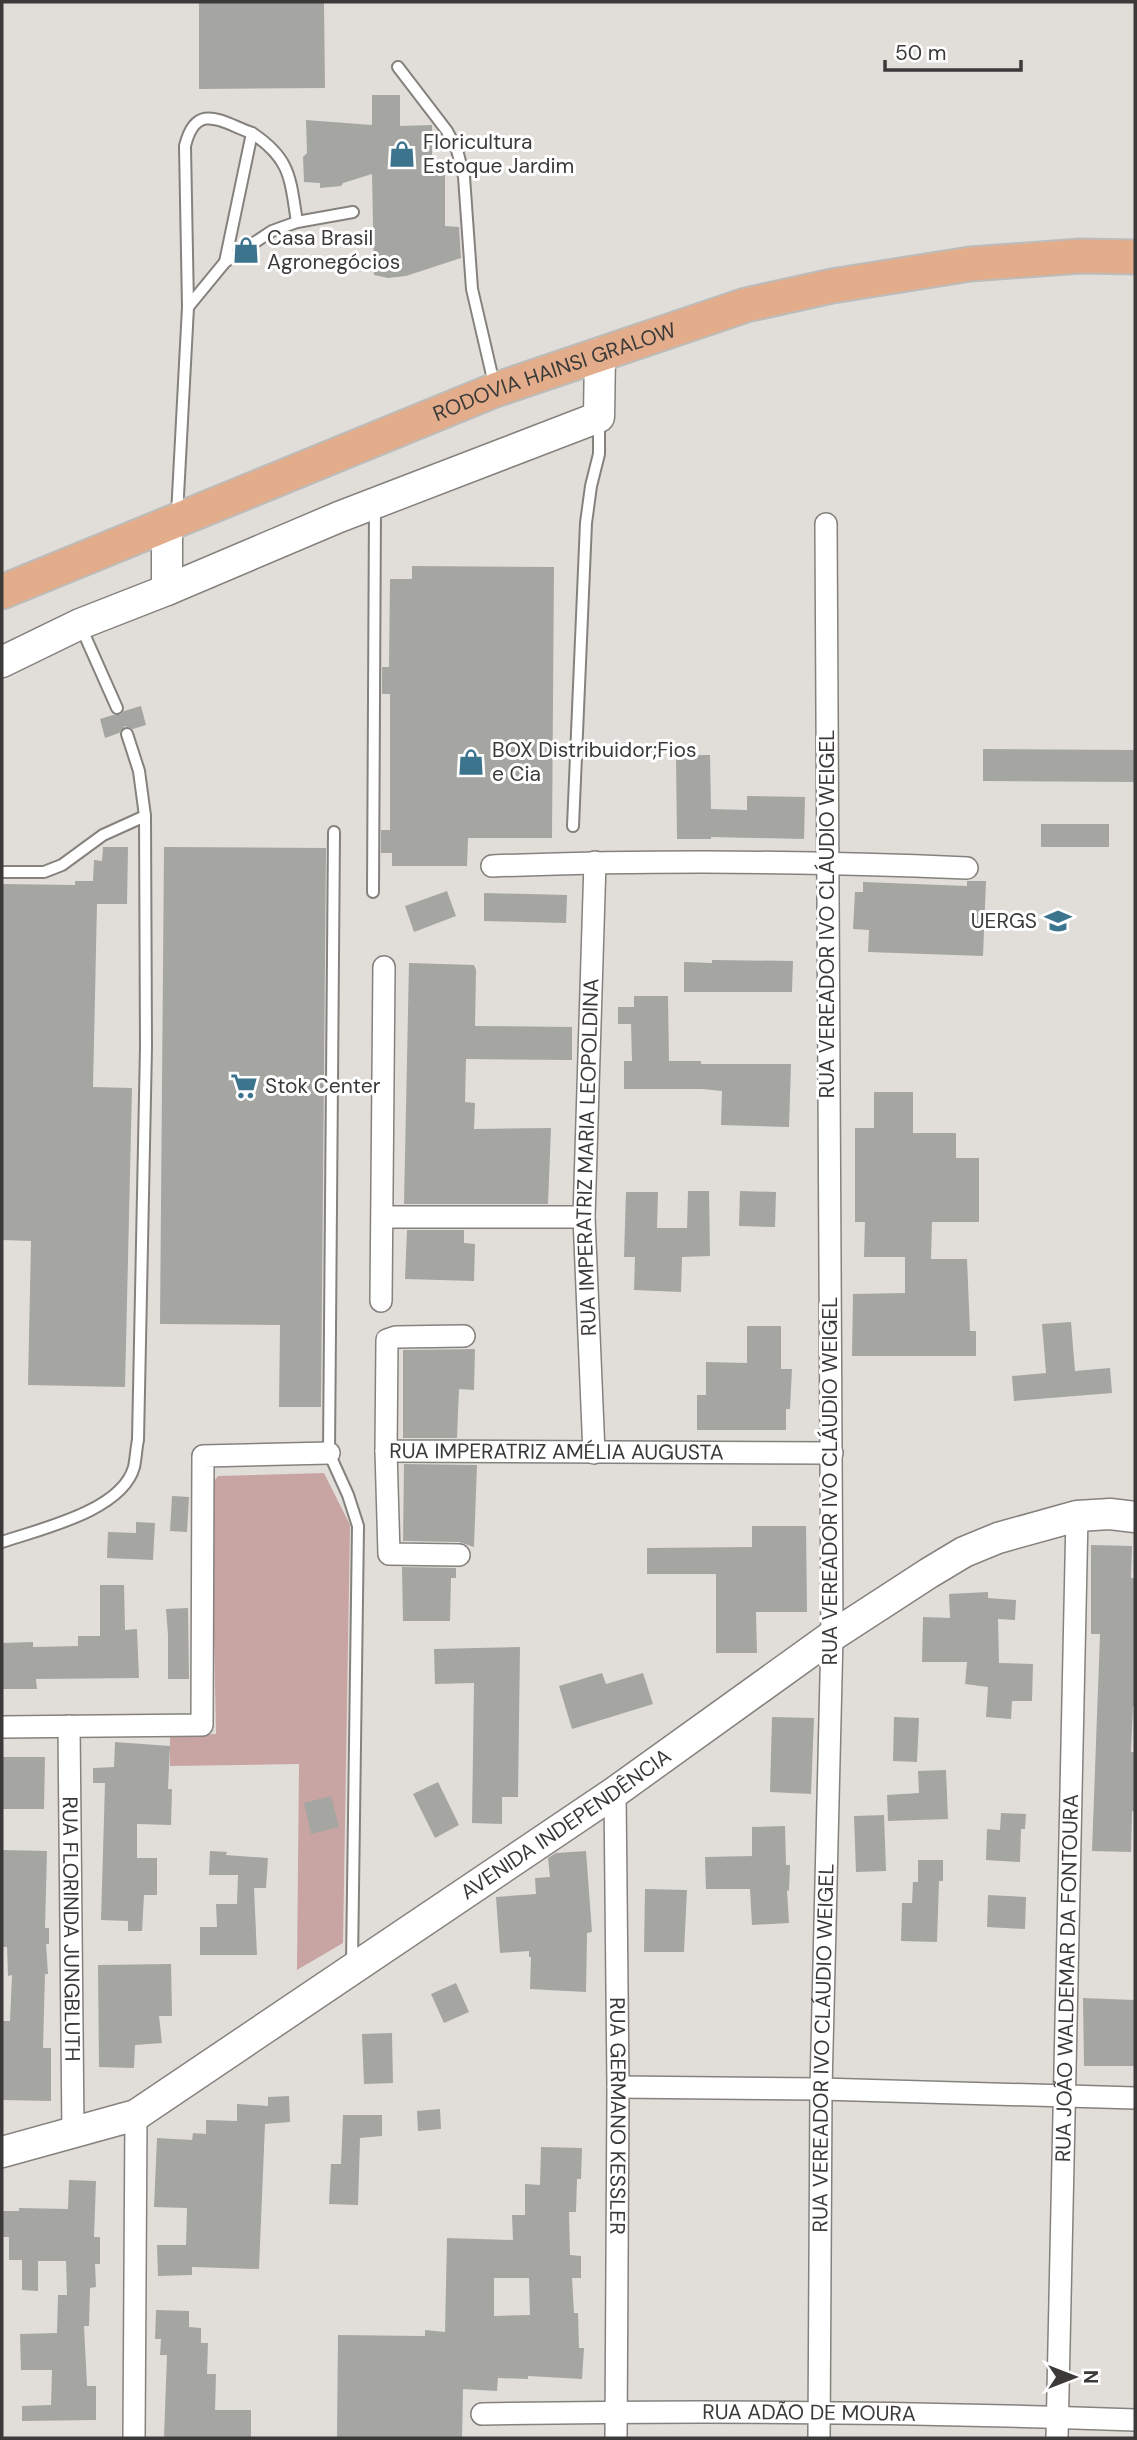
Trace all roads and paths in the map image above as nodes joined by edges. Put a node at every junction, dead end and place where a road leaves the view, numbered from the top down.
1 (398, 67) dead end
2 (252, 133) junction
3 (353, 212) dead end
4 (297, 222) junction
5 (1135, 257) edge
6 (225, 262) junction
7 (188, 307) junction
8 (600, 353) junction
9 (495, 390) junction
10 (599, 418) junction
11 (374, 503) junction
12 (172, 522) junction
13 (826, 524) dead end
14 (167, 590) junction
15 (2, 592) edge
16 (80, 624) junction
17 (2, 662) edge
18 (117, 708) dead end
19 (127, 734) dead end
20 (145, 816) junction
21 (573, 826) dead end
22 (334, 832) dead end
23 (595, 862) junction
24 (826, 862) junction
25 (492, 866) dead end
26 (967, 868) dead end
27 (2, 872) edge
28 (373, 892) dead end
29 (384, 967) dead end
30 (383, 1217) junction
31 (584, 1217) junction
32 (381, 1301) dead end
33 (464, 1336) dead end
34 (386, 1451) junction
35 (330, 1453) junction
36 (594, 1453) junction
37 (832, 1453) junction
38 (1077, 1516) junction
39 (1135, 1517) edge
40 (2, 1542) edge
41 (459, 1555) dead end
42 (832, 1636) junction
43 (69, 1726) junction
44 (2, 1727) edge
45 (615, 1792) junction
46 (352, 1970) junction
47 (618, 2087) junction
48 (821, 2089) junction
49 (1066, 2096) junction
50 (1135, 2098) edge
51 (136, 2115) junction
52 (73, 2133) junction
53 (2, 2152) edge
54 (617, 2411) junction
55 (819, 2412) junction
56 (482, 2414) dead end
57 (1135, 2420) edge
58 (1057, 2428) edge
59 (134, 2438) edge
60 (616, 2438) edge
61 (819, 2438) edge

1 - 9 lane
2 - 4 lane
2 - 6 lane
2 - 7 lane
3 - 4 lane
4 - 6 lane
5 - 8 main road, RODOVIA HAINSI GRALOW
6 - 7 lane
7 - 12 lane
8 - 9 main road, RODOVIA HAINSI GRALOW
8 - 10 main road
9 - 12 main road, RODOVIA HAINSI GRALOW
10 - 11 main road
10 - 21 lane
11 - 14 main road
11 - 28 lane
12 - 14 main road
12 - 15 main road, RODOVIA HAINSI GRALOW
13 - 24 street, RUA VEREADOR IVO CLÁUDIO WEIGEL
14 - 16 main road
16 - 17 main road
16 - 18 lane
19 - 20 lane
20 - 27 lane
20 - 40 lane
22 - 35 lane
23 - 24 street
23 - 25 street
23 - 31 street, RUA IMPERATRIZ MARIA LEOPOLDINA
24 - 26 street
24 - 37 street, RUA VEREADOR IVO CLÁUDIO WEIGEL
29 - 30 street
30 - 31 street
30 - 32 street
31 - 36 street, RUA IMPERATRIZ MARIA LEOPOLDINA
33 - 34 street, RUA IMPERATRIZ AMÉLIA AUGUSTA
34 - 36 street, RUA IMPERATRIZ AMÉLIA AUGUSTA
34 - 41 street
35 - 43 street
35 - 46 lane
36 - 37 street, RUA IMPERATRIZ AMÉLIA AUGUSTA
37 - 42 street, RUA VEREADOR IVO CLÁUDIO WEIGEL
38 - 39 main road, AVENIDA INDEPENDÊNCIA
38 - 42 main road, AVENIDA INDEPENDÊNCIA
38 - 49 street, RUA JOÃO WALDEMAR DA FONTOURA
42 - 45 main road, AVENIDA INDEPENDÊNCIA
42 - 48 street, RUA VEREADOR IVO CLÁUDIO WEIGEL
43 - 44 street
43 - 52 street, RUA FLORINDA JUNGBLUTH
45 - 46 main road, AVENIDA INDEPENDÊNCIA
45 - 47 street, RUA GERMANO KESSLER
46 - 51 main road, AVENIDA INDEPENDÊNCIA
47 - 48 street
47 - 54 street, RUA GERMANO KESSLER
48 - 49 street
48 - 55 street, RUA VEREADOR IVO CLÁUDIO WEIGEL
49 - 50 street
49 - 58 street, RUA JOÃO WALDEMAR DA FONTOURA
51 - 52 main road, AVENIDA INDEPENDÊNCIA
51 - 59 street
52 - 53 main road, AVENIDA INDEPENDÊNCIA
54 - 55 street, RUA ADÃO DE MOURA
54 - 56 street, RUA ADÃO DE MOURA
54 - 60 street, RUA GERMANO KESSLER
55 - 58 street, RUA ADÃO DE MOURA
55 - 61 street, RUA VEREADOR IVO CLÁUDIO WEIGEL
57 - 58 street, RUA ADÃO DE MOURA

